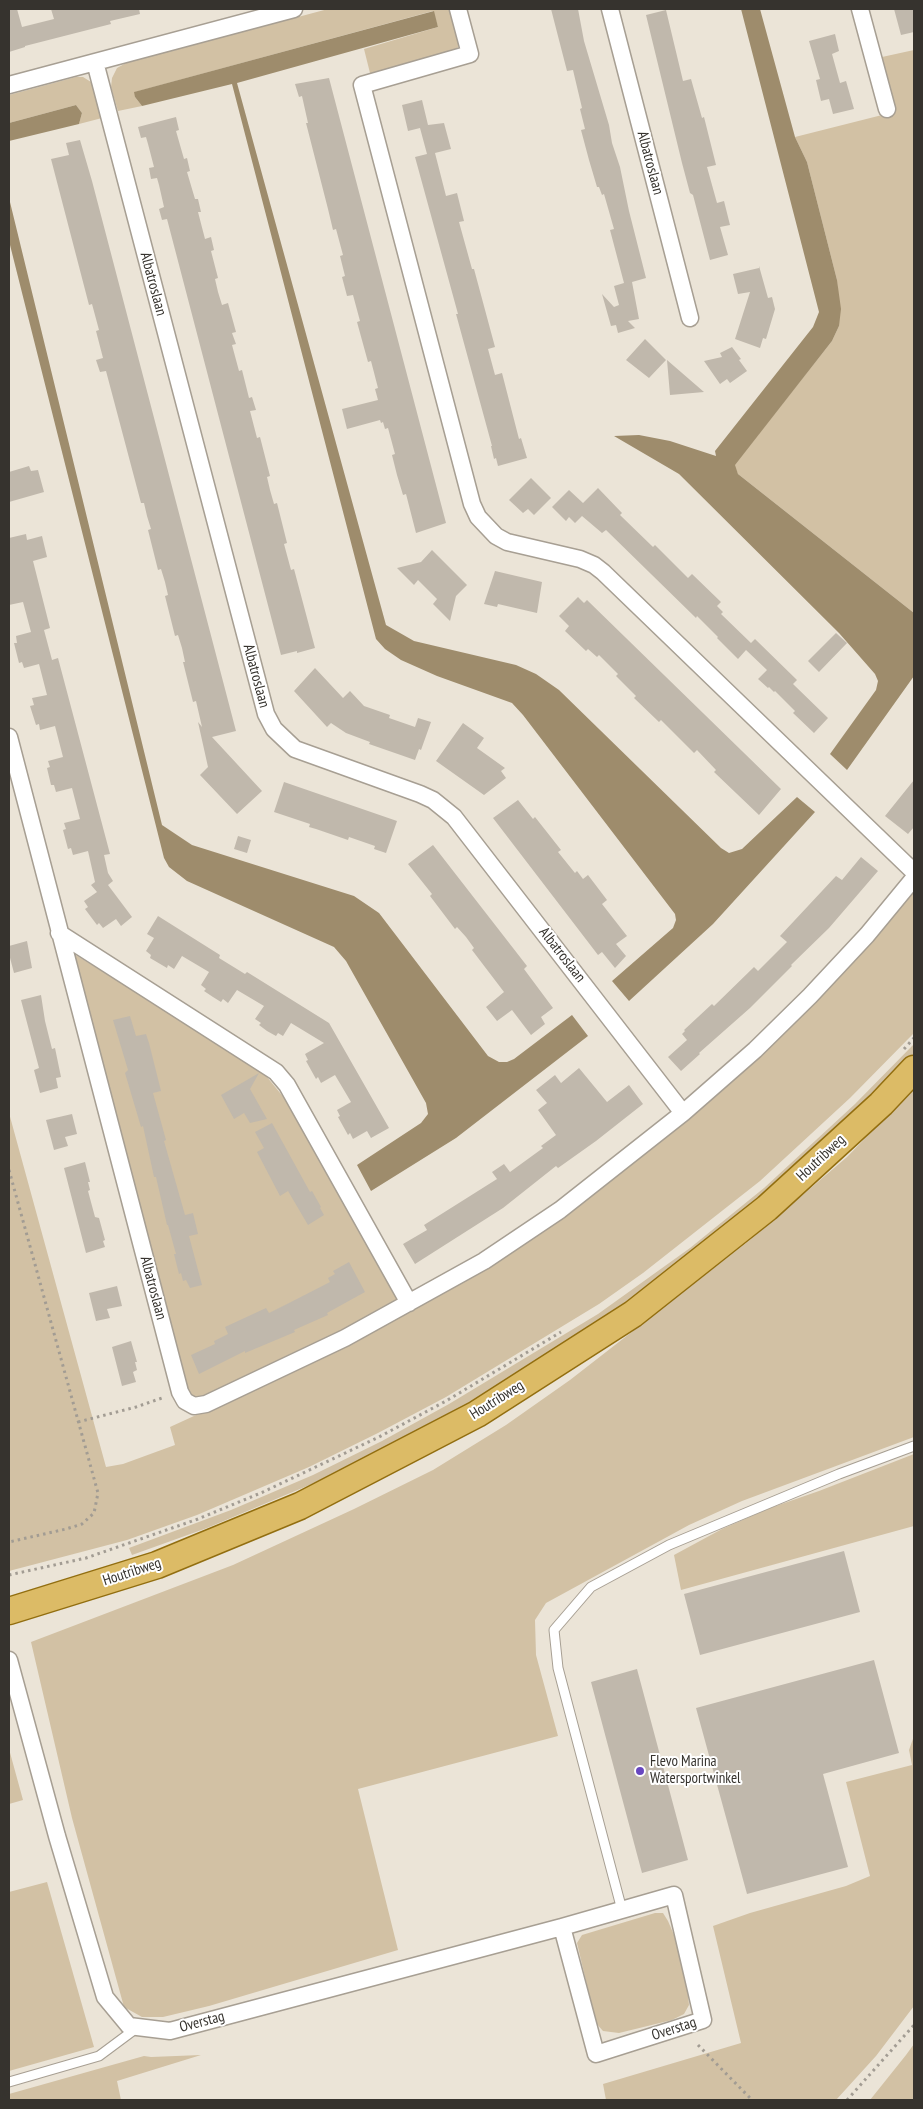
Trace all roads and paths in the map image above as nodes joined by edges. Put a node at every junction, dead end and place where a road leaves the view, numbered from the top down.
1 (294, 9) edge
2 (458, 9) edge
3 (610, 9) edge
4 (860, 9) edge
5 (96, 62) junction
6 (9, 85) edge
7 (887, 110) dead end
8 (690, 318) dead end
9 (9, 737) edge
10 (914, 872) edge
11 (914, 878) edge
12 (60, 933) junction
13 (914, 1038) edge
14 (909, 1060) edge
15 (684, 1113) junction
16 (9, 1170) edge
17 (409, 1304) junction
18 (562, 1332) dead end
19 (180, 1392) junction
20 (78, 1422) junction
21 (914, 1446) edge
22 (9, 1542) edge
23 (9, 1575) edge
24 (9, 1611) edge
25 (9, 1660) edge
26 (622, 1910) junction
27 (562, 1927) junction
28 (914, 2024) edge
29 (138, 2027) junction
30 (698, 2044) dead end
31 (9, 2082) edge
32 (752, 2100) edge
33 (847, 2100) edge

1 - 5 street
2 - 10 street
3 - 8 street, Albatroslaan
4 - 7 street
5 - 6 street
5 - 15 street, Albatroslaan
9 - 12 street, Albatroslaan
11 - 15 street
12 - 17 street
12 - 19 street, Albatroslaan
13 - 14 path
14 - 24 main road, Houtribweg
15 - 17 street
16 - 20 path
17 - 19 street
18 - 23 path, Houtribweg
19 - 20 path
20 - 22 path
21 - 26 lane
25 - 29 street, Overstag
26 - 27 street, Overstag
26 - 27 street, Overstag
27 - 29 street, Overstag
28 - 33 path
29 - 31 lane
30 - 32 path

